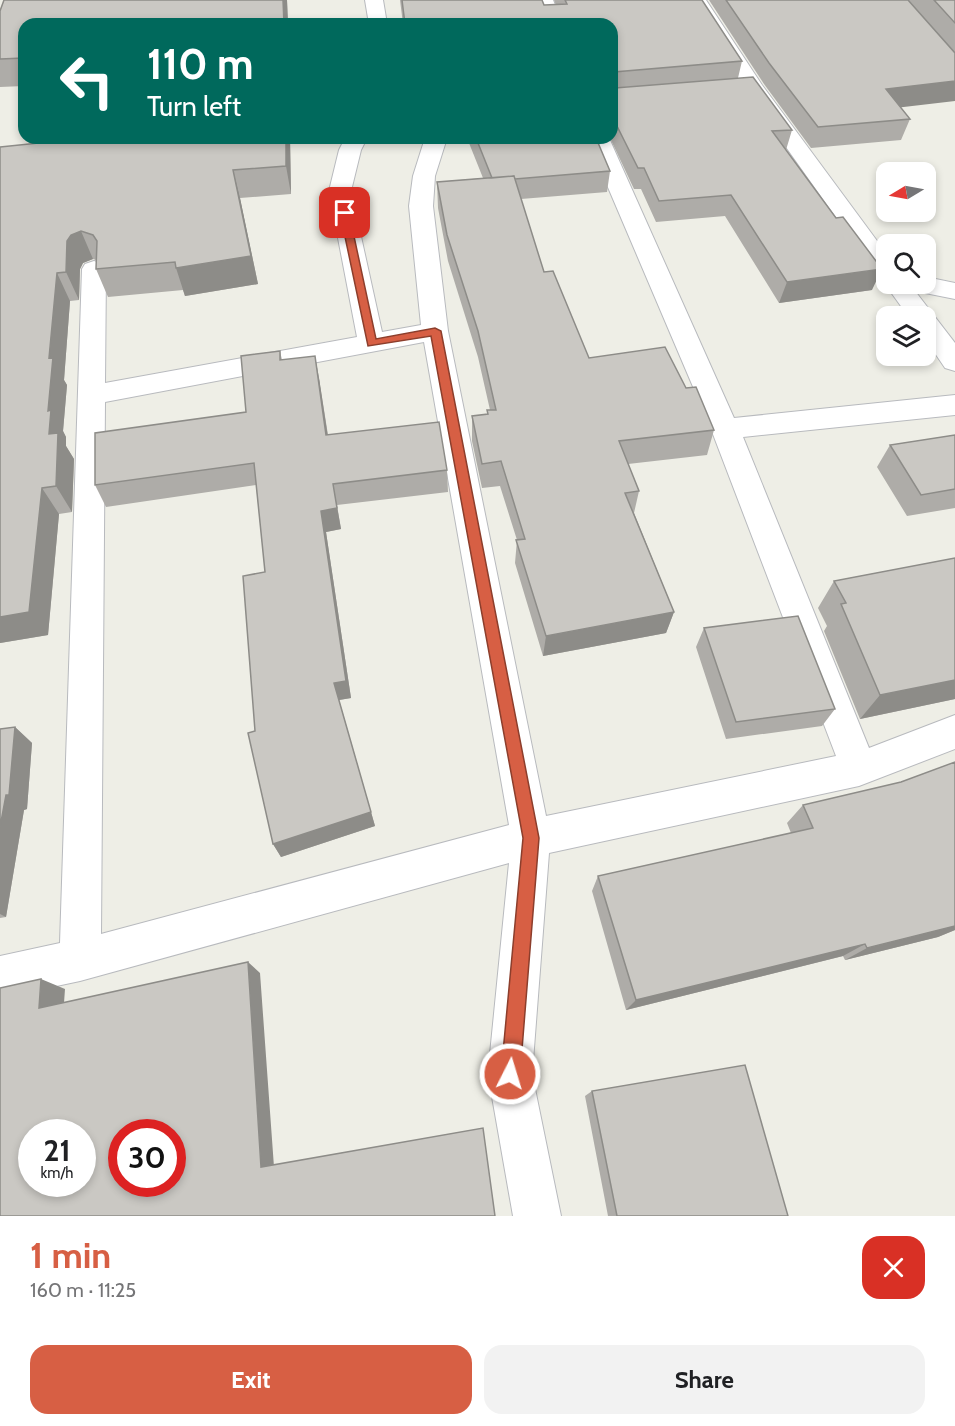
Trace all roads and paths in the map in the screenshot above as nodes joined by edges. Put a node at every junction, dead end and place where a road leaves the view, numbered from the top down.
1 (374, 0) edge
2 (543, 0) edge
3 (697, 0) edge
4 (377, 18) edge
5 (552, 18) edge
6 (754, 88) junction
7 (730, 90) edge
8 (353, 144) edge
9 (434, 144) edge
10 (601, 144) edge
11 (876, 256) edge
12 (94, 269) edge
13 (936, 287) edge
14 (955, 291) edge
15 (435, 331) junction
16 (936, 333) edge
17 (371, 343) junction
18 (951, 350) edge
19 (92, 395) junction
20 (955, 405) edge
21 (725, 429) junction
22 (955, 732) edge
23 (859, 769) junction
24 (531, 838) junction
25 (80, 960) junction
26 (0, 977) edge
27 (537, 1216) edge

1 - 4 street
2 - 5 street
3 - 6 street
6 - 7 street
6 - 11 street
8 - 17 street
9 - 15 street
10 - 21 street
12 - 19 street
13 - 14 street
15 - 17 street
15 - 24 street
16 - 18 street
17 - 19 street
19 - 25 street
20 - 21 street
21 - 23 street
22 - 23 street
23 - 24 street
24 - 25 street
24 - 27 street
25 - 26 street

